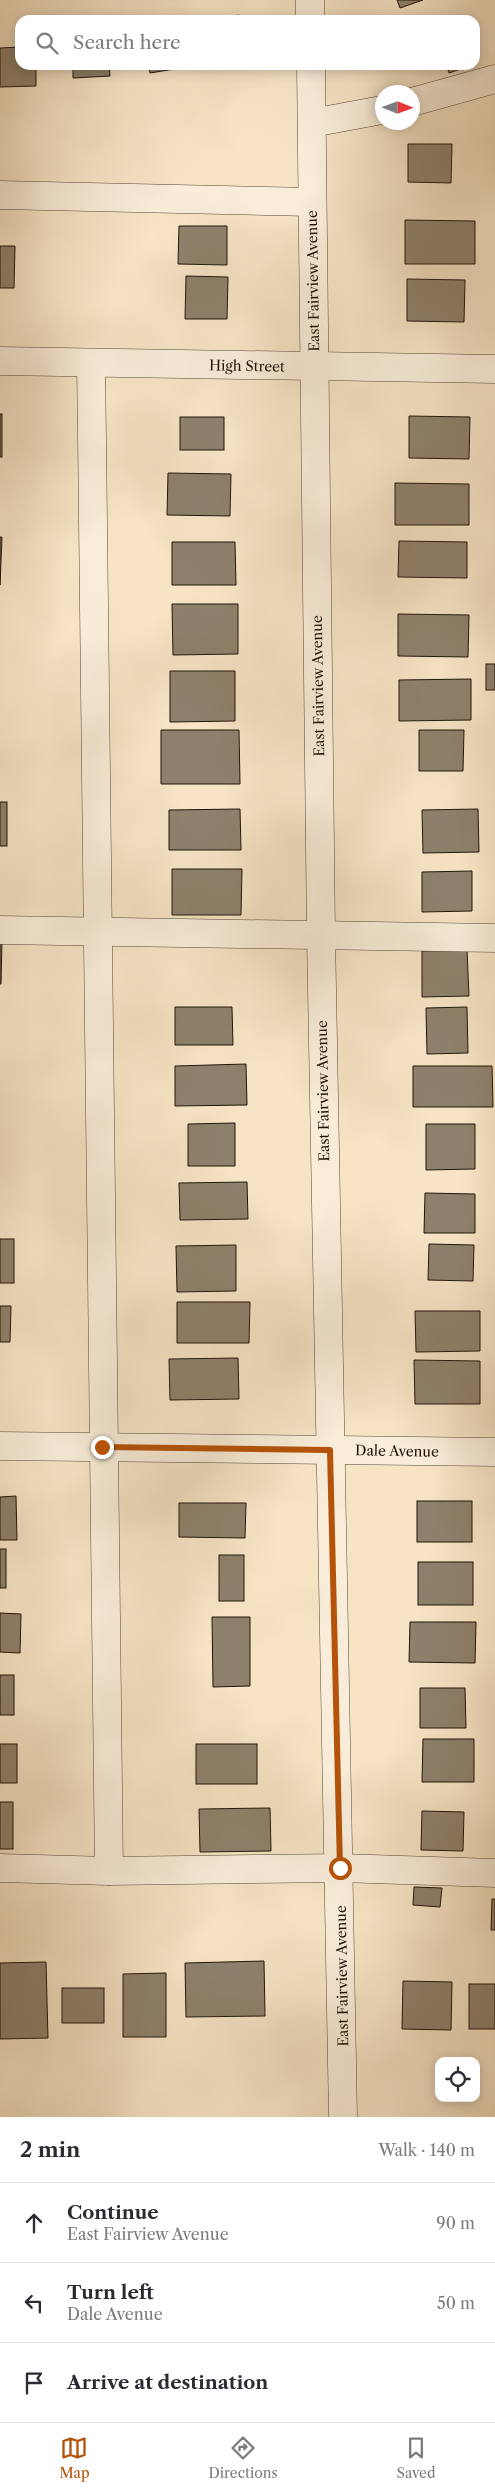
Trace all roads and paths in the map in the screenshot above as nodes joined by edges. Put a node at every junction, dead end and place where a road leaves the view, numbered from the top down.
1 (310, 0) edge
2 (310, 15) edge
3 (311, 70) edge
4 (495, 79) edge
5 (420, 100) edge
6 (375, 111) edge
7 (312, 123) junction
8 (0, 195) edge
9 (312, 202) junction
10 (0, 362) edge
11 (91, 364) junction
12 (314, 367) junction
13 (495, 370) edge
14 (0, 930) edge
15 (99, 933) junction
16 (321, 935) junction
17 (495, 938) edge
18 (0, 1446) edge
19 (102, 1447) junction
20 (330, 1450) junction
21 (495, 1452) edge
22 (0, 1868) edge
23 (340, 1868) junction
24 (109, 1871) junction
25 (495, 1873) edge
26 (343, 2117) edge

1 - 2 street
3 - 7 street, East Fairview Avenue
4 - 5 street
6 - 7 street
7 - 9 street, East Fairview Avenue
8 - 9 street
9 - 12 street, East Fairview Avenue
10 - 11 street, High Street
11 - 12 street, High Street
11 - 15 street
12 - 13 street, High Street
12 - 16 street, East Fairview Avenue
14 - 15 street
15 - 16 street
15 - 19 street
16 - 17 street
16 - 20 street, East Fairview Avenue
18 - 19 street, Dale Avenue
19 - 20 street, Dale Avenue
19 - 24 street
20 - 21 street, Dale Avenue
20 - 23 street, East Fairview Avenue
22 - 24 street
23 - 24 street
23 - 25 street
23 - 26 street, East Fairview Avenue

